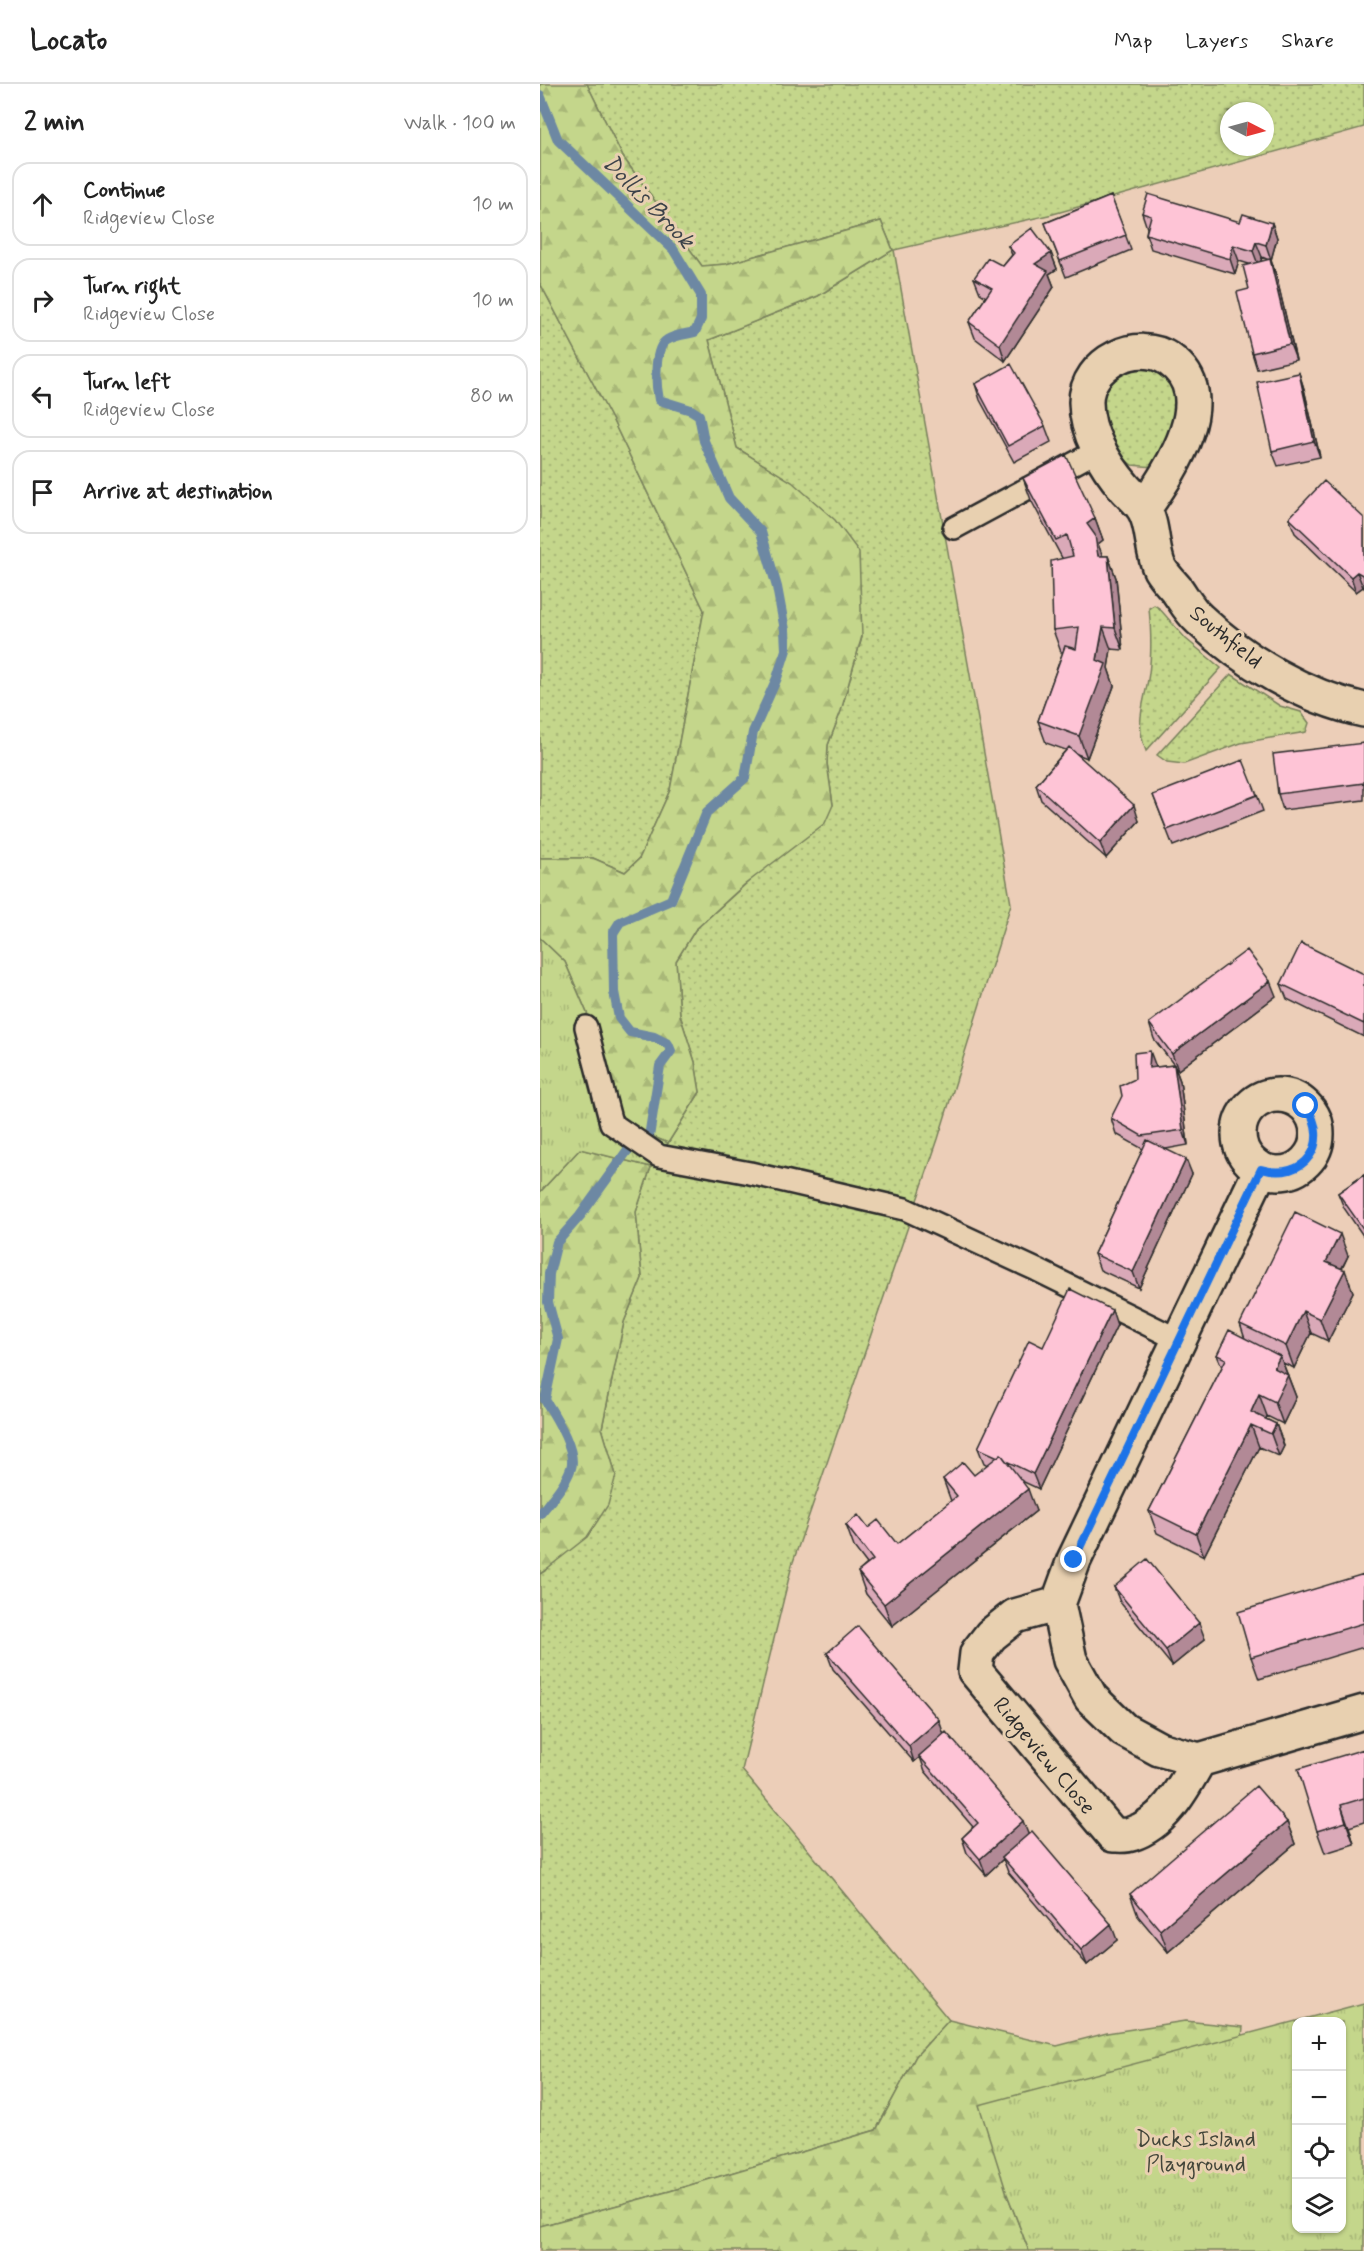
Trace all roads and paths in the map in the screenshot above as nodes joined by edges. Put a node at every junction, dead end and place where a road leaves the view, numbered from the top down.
1 (1099, 450) junction
2 (1144, 509) junction
3 (954, 528) dead end
4 (1364, 710) edge
5 (586, 1027) dead end
6 (1261, 1169) dead end
7 (1179, 1340) junction
8 (1058, 1604) junction
9 (1364, 1712) edge
10 (1199, 1760) junction

1 - 2 street, Southfield
1 - 2 street, Southfield
1 - 3 lane
2 - 4 street, Southfield
5 - 7 lane
6 - 7 street
7 - 8 street
8 - 10 street
8 - 10 street, Ridgeview Close
9 - 10 street

